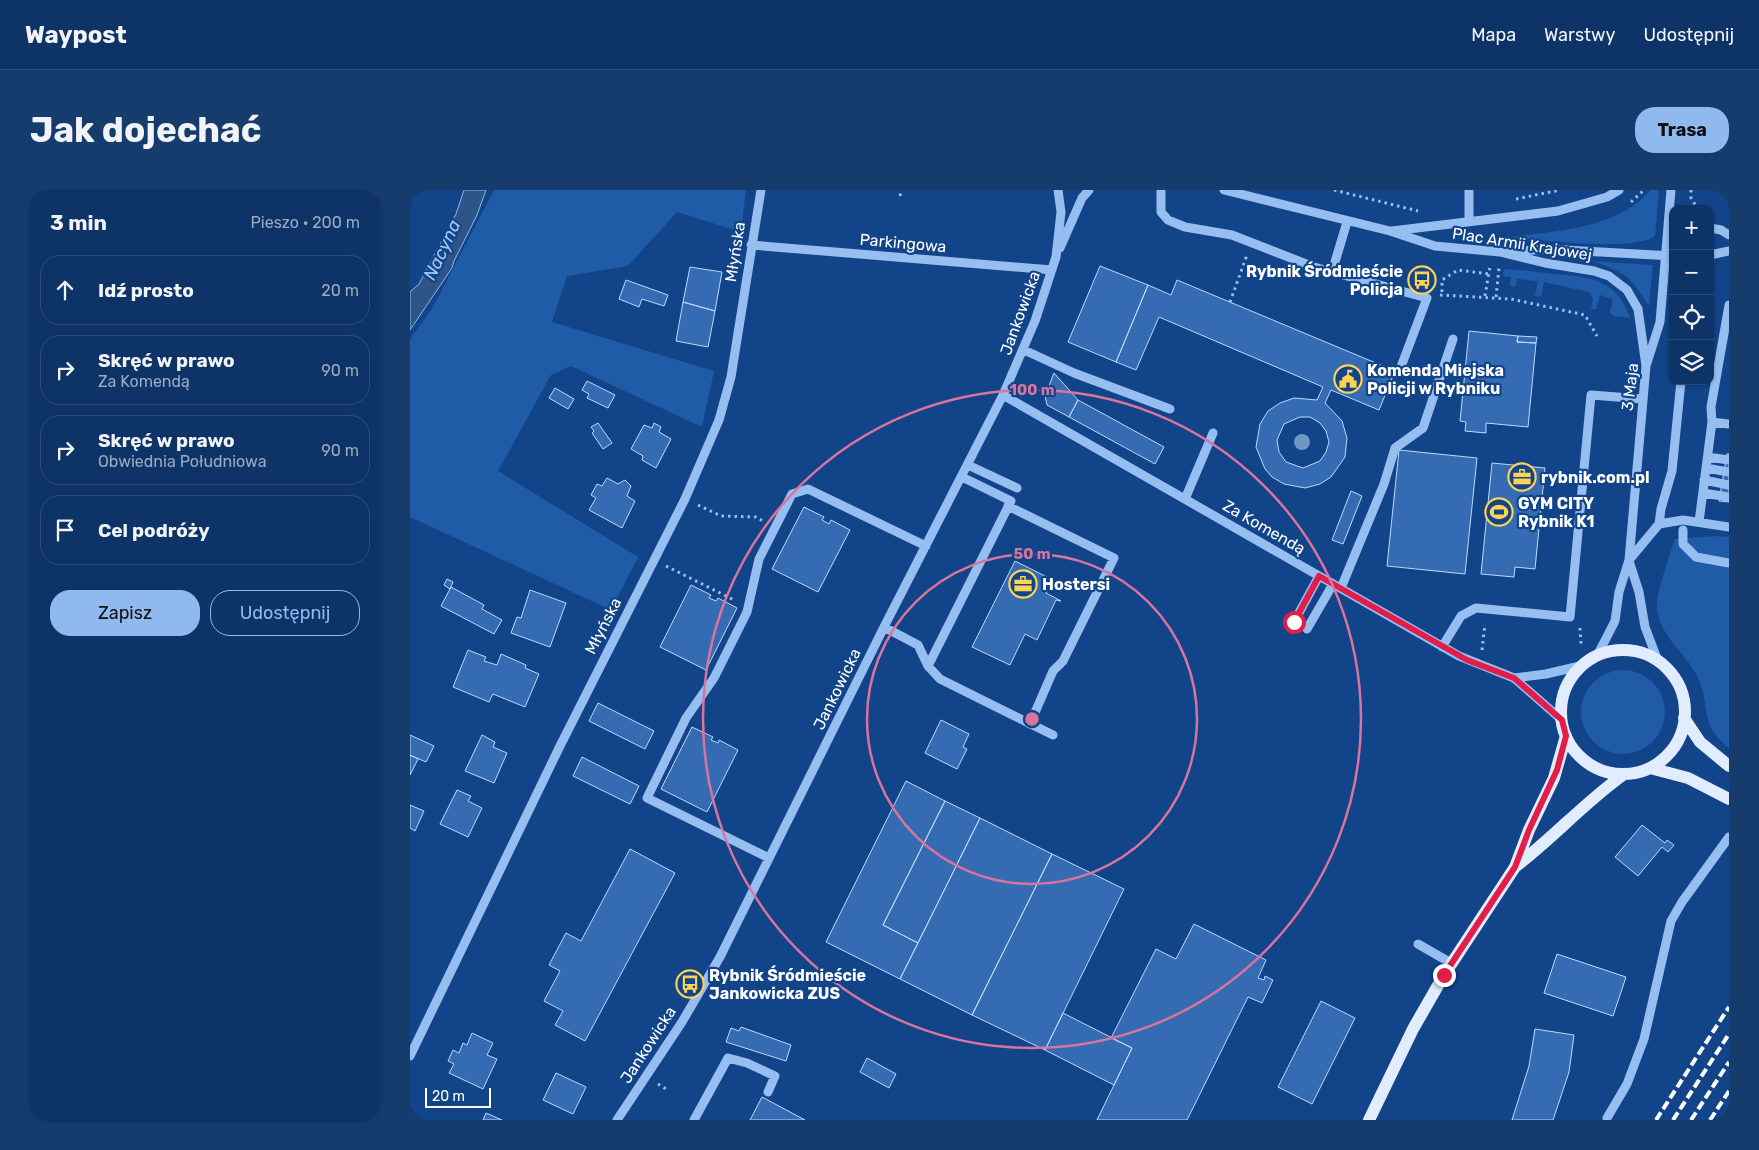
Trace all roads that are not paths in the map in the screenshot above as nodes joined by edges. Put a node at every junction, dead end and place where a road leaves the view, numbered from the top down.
1 (760, 190) edge
2 (1058, 190) edge
3 (1089, 190) edge
4 (1161, 190) edge
5 (1224, 190) edge
6 (1469, 190) edge
7 (1619, 190) edge
8 (1671, 190) edge
9 (1672, 205) edge
10 (1347, 222) junction
11 (1469, 222) junction
12 (1714, 229) edge
13 (1390, 231) junction
14 (1729, 235) edge
15 (751, 245) junction
16 (1729, 251) edge
17 (1500, 252) junction
18 (1714, 254) edge
19 (1669, 256) edge
20 (1056, 257) junction
21 (1052, 270) junction
22 (1332, 272) junction
23 (1729, 305) edge
24 (1454, 339) dead end
25 (1024, 350) junction
26 (1646, 366) junction
27 (1398, 372) dead end
28 (1681, 385) edge
29 (1004, 395) junction
30 (1643, 399) junction
31 (1170, 409) dead end
32 (1712, 422) junction
33 (1729, 424) edge
34 (1213, 433) dead end
35 (1708, 457) junction
36 (1729, 460) edge
37 (968, 465) junction
38 (1706, 468) junction
39 (1729, 472) edge
40 (962, 478) junction
41 (1704, 480) junction
42 (1729, 484) edge
43 (1017, 488) dead end
44 (1703, 493) junction
45 (1729, 497) edge
46 (1185, 499) junction
47 (1010, 503) junction
48 (1699, 522) junction
49 (1659, 524) junction
50 (1729, 527) edge
51 (1683, 530) dead end
52 (926, 546) junction
53 (1629, 560) junction
54 (1729, 563) edge
55 (1319, 576) junction
56 (1337, 586) junction
57 (1294, 622) dead end
58 (884, 627) junction
59 (1307, 630) dead end
60 (1442, 647) junction
61 (1597, 656) junction
62 (1658, 661) junction
63 (1584, 665) junction
64 (928, 666) junction
65 (1514, 678) junction
66 (1684, 718) junction
67 (1562, 720) junction
68 (1030, 724) junction
69 (1054, 735) dead end
70 (1566, 736) junction
71 (1729, 766) edge
72 (1650, 768) junction
73 (1623, 774) junction
74 (1729, 799) edge
75 (1729, 837) edge
76 (769, 858) junction
77 (1515, 867) junction
78 (1418, 944) dead end
79 (1451, 963) junction
80 (410, 1056) edge
81 (768, 1092) dead end
82 (1372, 1116) edge
83 (1607, 1118) dead end
84 (618, 1120) edge
85 (694, 1120) edge

1 - 15 street, Młyńska
2 - 20 street
3 - 20 street
4 - 22 street
5 - 10 street, Plac Armii Krajowej
6 - 11 street
7 - 11 street, Plac Armii Krajowej
8 - 9 street, 3 Maja
10 - 13 street, Plac Armii Krajowej
10 - 22 street
11 - 13 street, Plac Armii Krajowej
12 - 14 street
13 - 17 street, Plac Armii Krajowej
15 - 21 street, Parkingowa
15 - 80 street, Młyńska
16 - 18 street
17 - 19 street
17 - 26 street, Plac Armii Krajowej
19 - 26 street, 3 Maja
20 - 21 street, Jankowicka
21 - 25 street, Jankowicka
22 - 27 street
23 - 32 street
24 - 56 street
25 - 29 street, Jankowicka
25 - 31 street
26 - 30 street, 3 Maja
28 - 49 street
29 - 37 street, Jankowicka
29 - 46 street, Za Komendą
30 - 53 street, 3 Maja
30 - 60 street
32 - 33 street
32 - 35 street
34 - 46 street
35 - 36 street
35 - 38 street
37 - 40 street, Jankowicka
37 - 43 street
38 - 39 street
38 - 41 street
40 - 47 street
40 - 52 street, Jankowicka
41 - 42 street
41 - 44 street
44 - 45 street
44 - 48 street
46 - 55 street, Za Komendą
47 - 64 street
47 - 68 street
48 - 49 street
48 - 50 street
49 - 53 street
51 - 54 street
52 - 58 street, Jankowicka
52 - 76 street
53 - 61 street, 3 Maja
53 - 62 street, 3 Maja
55 - 56 street, Za Komendą
55 - 57 street
56 - 59 street
56 - 60 street, Za Komendą
58 - 64 street
58 - 76 street, Jankowicka
60 - 65 street, Za Komendą
61 - 62 main road
61 - 63 main road
62 - 66 main road
63 - 65 street, Za Komendą
63 - 67 main road
64 - 68 street
65 - 67 street, Za Komendą
66 - 71 main road
66 - 72 main road
67 - 70 main road
68 - 69 street
70 - 73 main road
70 - 77 main road
72 - 73 main road
72 - 74 main road
73 - 77 main road
75 - 83 street
76 - 84 street, Jankowicka
77 - 79 main road
78 - 79 street
79 - 82 main road
81 - 85 street

